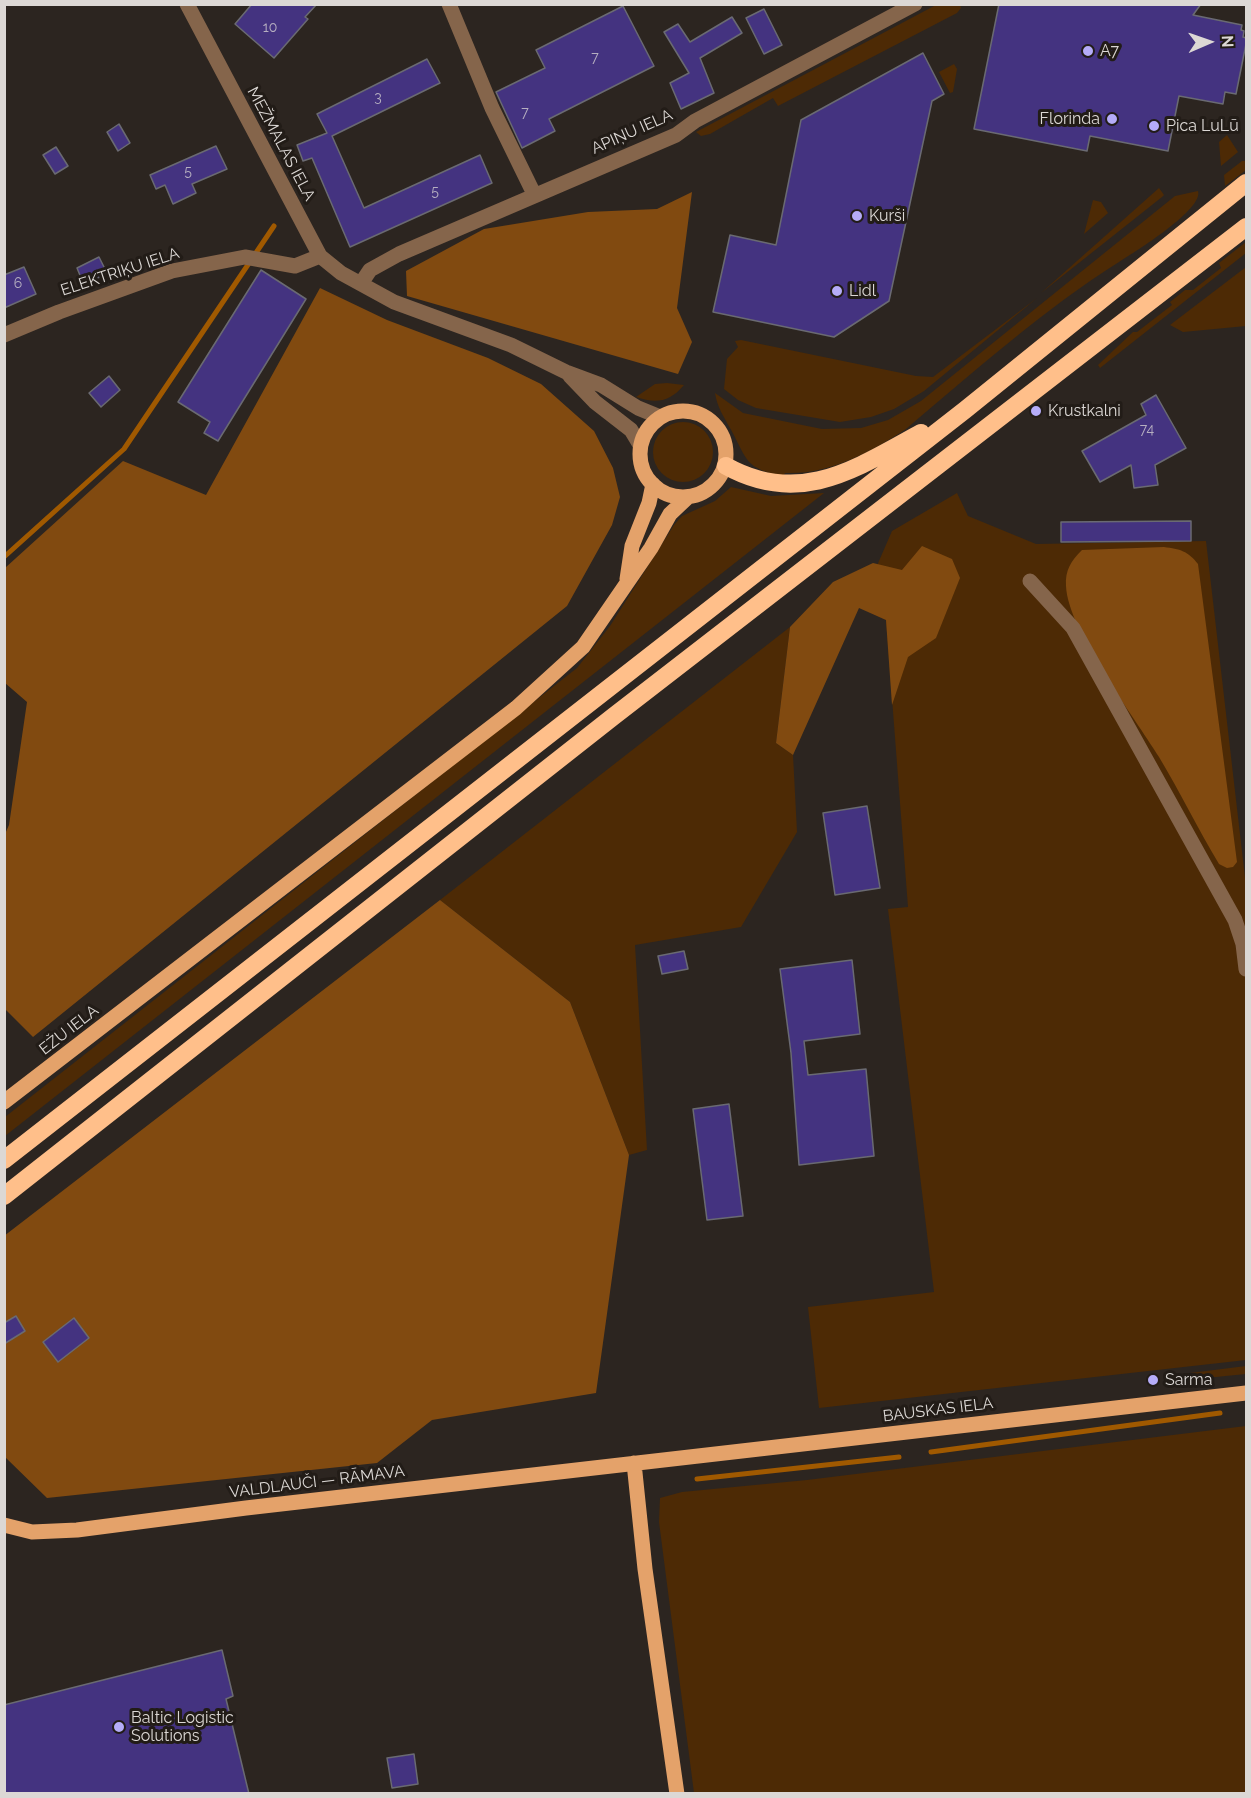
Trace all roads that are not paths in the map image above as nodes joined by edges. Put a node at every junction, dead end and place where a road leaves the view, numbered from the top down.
1 (187, 4) edge
2 (449, 4) edge
3 (915, 4) edge
4 (1246, 183) edge
5 (534, 194) junction
6 (1246, 227) edge
7 (320, 256) junction
8 (362, 282) junction
9 (4, 335) edge
10 (566, 372) junction
11 (965, 410) junction
12 (660, 417) junction
13 (640, 445) junction
14 (726, 466) junction
15 (652, 484) junction
16 (688, 497) junction
17 (627, 580) junction
18 (1030, 581) dead end
19 (1246, 969) edge
20 (4, 1102) edge
21 (4, 1160) edge
22 (4, 1196) edge
23 (1246, 1393) edge
24 (634, 1463) junction
25 (4, 1525) edge
26 (676, 1794) edge

1 - 7 street, MEŽMALAS IELA
2 - 5 street
3 - 5 street, APIŅU IELA
4 - 11 highway
5 - 8 street, APIŅU IELA
6 - 22 highway
7 - 8 street, MEŽMALAS IELA
7 - 9 street, ELEKTRIĶU IELA
8 - 10 street, MEŽMALAS IELA
10 - 12 street
10 - 13 street
11 - 14 highway
11 - 21 highway
12 - 13 main road
12 - 14 main road
13 - 15 main road
14 - 16 main road
15 - 16 main road
15 - 17 main road
16 - 17 main road, EŽU IELA
17 - 20 main road, EŽU IELA
18 - 19 street
23 - 24 main road, BAUSKAS IELA
24 - 25 main road, VALDLAUČI — RĀMAVA
24 - 26 main road

